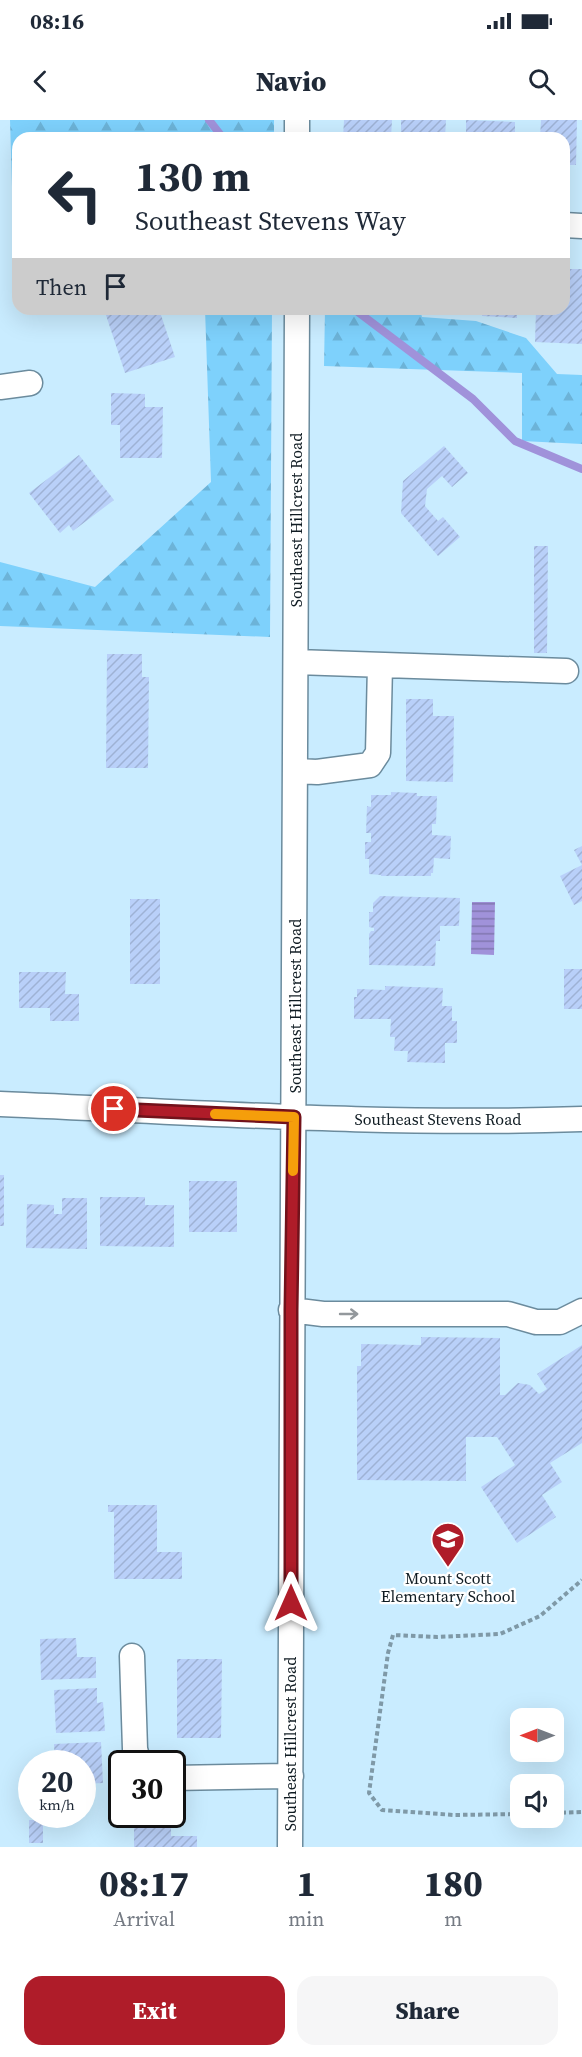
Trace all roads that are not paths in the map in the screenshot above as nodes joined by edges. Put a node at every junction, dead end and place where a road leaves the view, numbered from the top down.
1 (297, 315) edge
2 (30, 383) dead end
3 (0, 387) edge
4 (296, 662) junction
5 (380, 665) junction
6 (566, 671) dead end
7 (296, 771) junction
8 (0, 1104) edge
9 (294, 1117) junction
10 (582, 1119) edge
11 (291, 1310) junction
12 (582, 1311) edge
13 (132, 1656) dead end
14 (135, 1750) edge
15 (291, 1776) junction
16 (186, 1778) edge
17 (290, 1847) edge

1 - 4 street, Southeast Hillcrest Road
2 - 3 street
4 - 5 street
4 - 7 street, Southeast Hillcrest Road
5 - 6 street
5 - 7 street
7 - 9 street, Southeast Hillcrest Road
8 - 9 street, Southeast Stevens Road
9 - 10 street, Southeast Stevens Road
9 - 11 street, Southeast Hillcrest Road
11 -> 12 street
11 - 15 street, Southeast Hillcrest Road
13 - 14 street
15 - 16 street
15 - 17 street, Southeast Hillcrest Road

